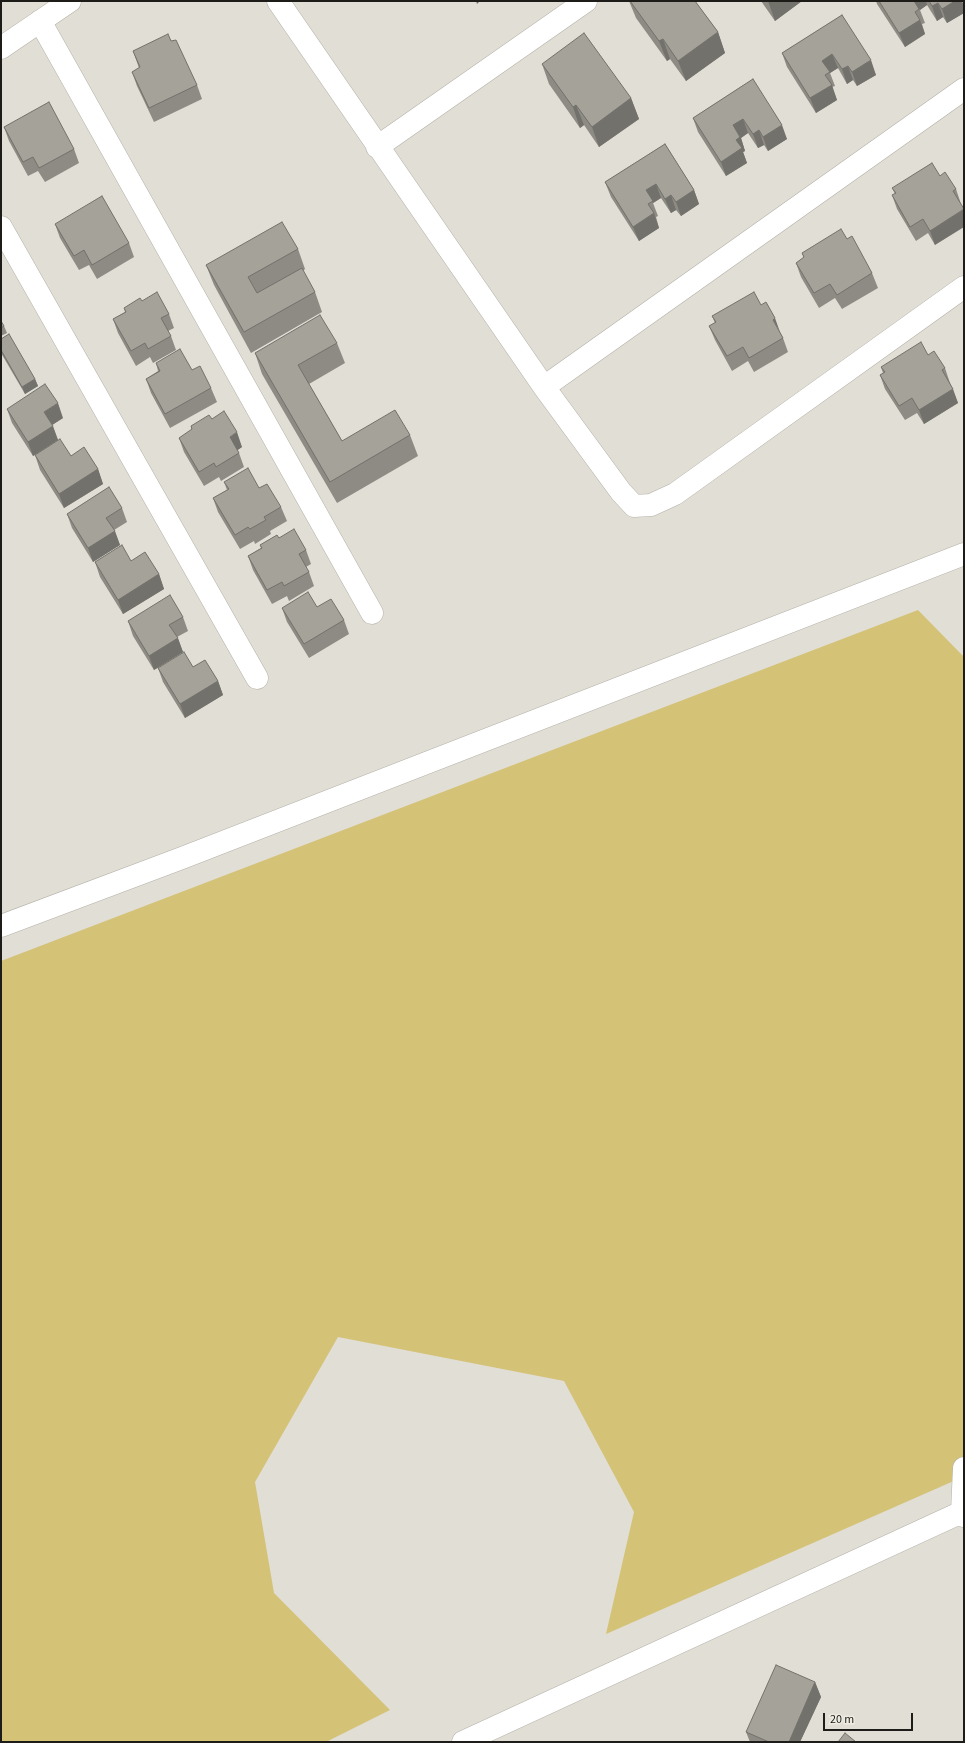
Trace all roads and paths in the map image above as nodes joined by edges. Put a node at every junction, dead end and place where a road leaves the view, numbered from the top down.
1 (70, 1) edge
2 (278, 1) edge
3 (586, 1) edge
4 (40, 21) junction
5 (1, 48) edge
6 (964, 90) edge
7 (377, 146) junction
8 (1, 227) edge
9 (964, 287) edge
10 (544, 387) junction
11 (964, 554) edge
12 (372, 613) dead end
13 (257, 678) dead end
14 (1, 926) edge
15 (964, 1468) edge
16 (963, 1514) edge
17 (463, 1742) edge

1 - 4 street
2 - 7 street
3 - 7 street
4 - 5 street
4 - 12 street
6 - 10 street
7 - 10 street
8 - 13 street
9 - 10 street
11 - 14 street
15 - 16 street
16 - 17 street

